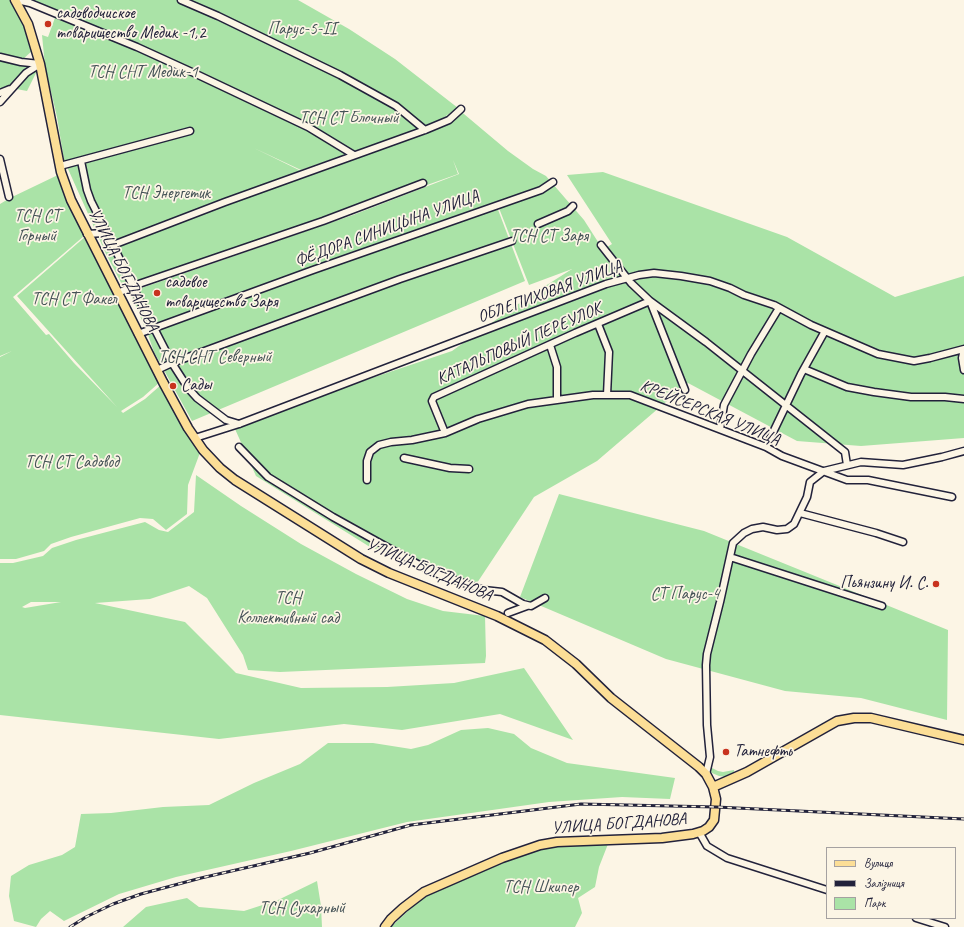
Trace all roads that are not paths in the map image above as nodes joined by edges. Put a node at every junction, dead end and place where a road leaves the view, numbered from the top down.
1 (16, 0) edge
2 (181, 0) edge
3 (0, 57) edge
4 (40, 64) junction
5 (12, 89) junction
6 (0, 93) edge
7 (0, 102) edge
8 (461, 109) dead end
9 (425, 130) junction
10 (190, 132) dead end
11 (354, 155) junction
12 (0, 159) edge
13 (81, 161) junction
14 (60, 166) junction
15 (553, 182) dead end
16 (423, 183) dead end
17 (9, 197) dead end
18 (573, 206) dead end
19 (538, 224) dead end
20 (87, 234) junction
21 (512, 241) dead end
22 (114, 245) junction
23 (601, 245) dead end
24 (626, 278) junction
25 (133, 286) junction
26 (118, 293) junction
27 (650, 301) junction
28 (779, 308) junction
29 (598, 324) junction
30 (154, 329) junction
31 (824, 331) junction
32 (138, 334) junction
33 (550, 345) junction
34 (964, 349) edge
35 (172, 363) junction
36 (804, 369) junction
37 (157, 370) junction
38 (742, 370) junction
39 (964, 370) edge
40 (685, 390) dead end
41 (607, 395) junction
42 (964, 399) edge
43 (557, 400) junction
44 (786, 404) junction
45 (238, 424) junction
46 (720, 429) junction
47 (445, 433) junction
48 (195, 438) junction
49 (239, 447) dead end
50 (766, 447) junction
51 (964, 451) edge
52 (404, 458) dead end
53 (847, 465) junction
54 (469, 469) dead end
55 (824, 471) junction
56 (367, 480) dead end
57 (952, 497) dead end
58 (800, 513) junction
59 (903, 542) dead end
60 (730, 557) junction
61 (545, 598) dead end
62 (531, 606) junction
63 (882, 606) dead end
64 (508, 613) dead end
65 (964, 740) edge
66 (706, 774) junction
67 (714, 787) junction
68 (699, 832) junction
69 (826, 890) edge
70 (919, 919) edge
71 (385, 927) edge
72 (946, 927) edge

1 - 4 main road, УЛИЦА БОГДАНОВА
1 - 11 street
2 - 9 street
3 - 4 street
4 - 5 street
4 - 14 main road, УЛИЦА БОГДАНОВА
5 - 6 street
5 - 7 street
8 - 9 street
9 - 11 street
10 - 13 street
11 - 22 street
12 - 17 street
13 - 14 street
13 - 22 street
14 - 20 main road, УЛИЦА БОГДАНОВА
15 - 30 street, ФЁДОРА СИНИЦЫНА УЛИЦА
16 - 25 street
18 - 19 street
20 - 22 street
20 - 26 main road, УЛИЦА БОГДАНОВА
21 - 35 street
22 - 25 street
23 - 24 street
24 - 27 street
24 - 28 street, ОБЛЕПИХОВАЯ УЛИЦА
24 - 45 street, ОБЛЕПИХОВАЯ УЛИЦА
25 - 26 street
25 - 30 street
26 - 32 main road, УЛИЦА БОГДАНОВА
27 - 29 street, КАТАЛЬПОВЫЙ ПЕРЕУЛОК
27 - 38 street
27 - 40 street
28 - 31 street, ОБЛЕПИХОВАЯ УЛИЦА
28 - 38 street
29 - 33 street, КАТАЛЬПОВЫЙ ПЕРЕУЛОК
29 - 41 street
30 - 32 street, ФЁДОРА СИНИЦЫНА УЛИЦА
30 - 35 street
31 - 34 street, ОБЛЕПИХОВАЯ УЛИЦА
31 - 36 street
32 - 37 main road, УЛИЦА БОГДАНОВА
33 - 43 street
33 - 47 street, КАТАЛЬПОВЫЙ ПЕРЕУЛОК
34 - 39 street
35 - 37 street
35 - 45 street
36 - 42 street
36 - 44 street
37 - 48 main road, УЛИЦА БОГДАНОВА
38 - 44 street
38 - 46 street
41 - 43 street, КРЕЙСЕРСКАЯ УЛИЦА
41 - 46 street, КРЕЙСЕРСКАЯ УЛИЦА
43 - 47 street, КРЕЙСЕРСКАЯ УЛИЦА
44 - 50 street
44 - 53 street
45 - 48 street, ОБЛЕПИХОВАЯ УЛИЦА
46 - 50 street, КРЕЙСЕРСКАЯ УЛИЦА
47 - 56 street, КРЕЙСЕРСКАЯ УЛИЦА
48 - 66 main road, УЛИЦА БОГДАНОВА
49 - 62 street
50 - 55 street, КРЕЙСЕРСКАЯ УЛИЦА
51 - 53 street
52 - 54 street
53 - 55 street
55 - 57 street, КРЕЙСЕРСКАЯ УЛИЦА
55 - 58 street
58 - 59 street
58 - 60 street
60 - 63 street
60 - 66 street
61 - 62 street
62 - 64 street
65 - 67 main road
66 - 67 main road, УЛИЦА БОГДАНОВА
67 - 68 main road, УЛИЦА БОГДАНОВА
68 - 69 street
68 - 71 main road, УЛИЦА БОГДАНОВА
70 - 72 street

